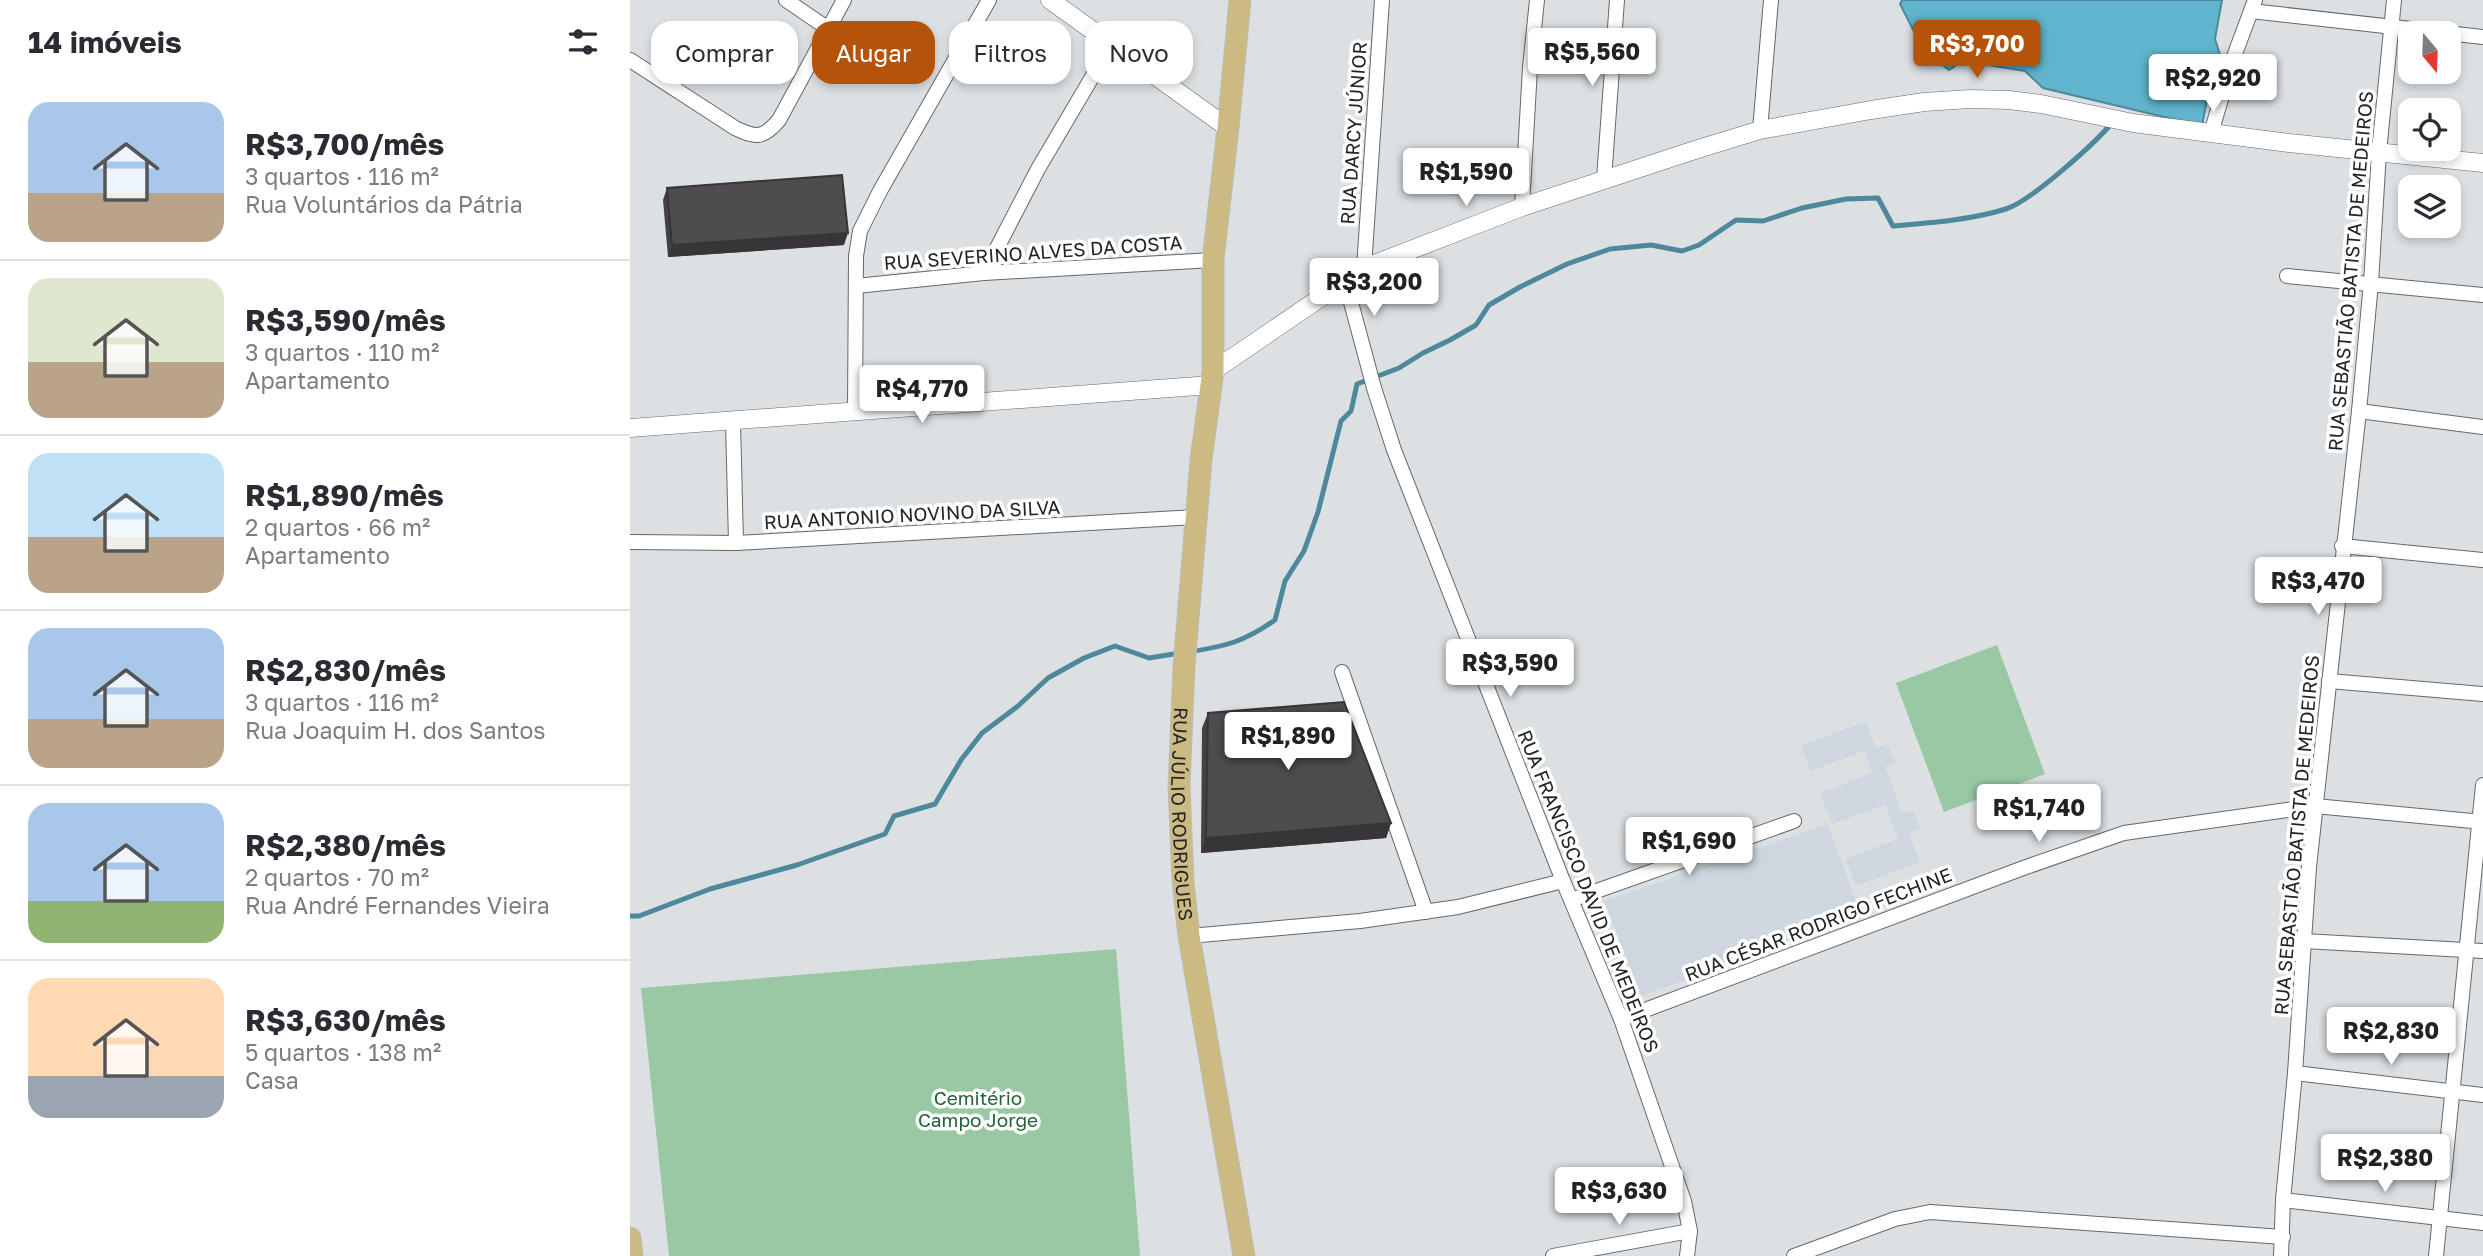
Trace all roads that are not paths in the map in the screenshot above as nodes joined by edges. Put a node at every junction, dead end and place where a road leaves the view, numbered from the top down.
1 (786, 0) edge
2 (844, 0) edge
3 (989, 0) edge
4 (1050, 0) edge
5 (1240, 0) edge
6 (1382, 0) edge
7 (1537, 0) edge
8 (1617, 0) edge
9 (1771, 0) edge
10 (2394, 0) edge
11 (2253, 5) edge
12 (817, 21) edge
13 (831, 21) edge
14 (1085, 26) edge
15 (2391, 27) junction
16 (2483, 37) edge
17 (812, 57) edge
18 (630, 60) edge
19 (1088, 84) edge
20 (1166, 84) edge
21 (1228, 128) junction
22 (1760, 130) junction
23 (2211, 133) junction
24 (2379, 152) junction
25 (2483, 163) edge
26 (1604, 179) junction
27 (1522, 207) junction
28 (1213, 260) junction
29 (1364, 268) junction
30 (984, 273) junction
31 (2287, 276) dead end
32 (1345, 281) junction
33 (2371, 283) junction
34 (856, 286) junction
35 (2483, 295) edge
36 (1212, 378) junction
37 (855, 411) junction
38 (2359, 411) junction
39 (733, 421) junction
40 (2483, 427) edge
41 (630, 428) edge
42 (1196, 517) junction
43 (630, 542) edge
44 (736, 543) junction
45 (2342, 546) junction
46 (2483, 560) edge
47 (1342, 672) dead end
48 (2329, 681) junction
49 (2483, 694) edge
50 (2483, 785) edge
51 (2315, 806) junction
52 (1794, 821) dead end
53 (2482, 822) edge
54 (1563, 881) junction
55 (1571, 900) junction
56 (1426, 912) junction
57 (1189, 936) junction
58 (2304, 941) junction
59 (2467, 949) junction
60 (2483, 951) edge
61 (1620, 1019) junction
62 (2295, 1073) junction
63 (2452, 1092) junction
64 (2483, 1095) edge
65 (2283, 1200) junction
66 (2439, 1217) junction
67 (2483, 1223) edge
68 (1690, 1231) junction
69 (2283, 1237) junction
70 (630, 1238) edge
71 (632, 1256) edge
72 (1244, 1256) edge
73 (1553, 1256) edge
74 (1687, 1256) edge
75 (1794, 1256) edge
76 (2281, 1256) edge
77 (2436, 1256) edge

1 - 12 street
2 - 13 street
3 - 34 street
4 - 14 street
5 - 21 main road, RUA JÚLIO RODRIGUES
6 - 29 street, RUA DARCY JÚNIOR
7 - 27 street
8 - 26 street
9 - 22 street
10 - 15 street, RUA SEBASTIÃO BATISTA DE MEDEIROS
11 - 15 street
11 - 23 street
15 - 16 street
15 - 24 street, RUA SEBASTIÃO BATISTA DE MEDEIROS
17 - 18 street
19 - 30 street
20 - 21 street
21 - 28 main road, RUA JÚLIO RODRIGUES
22 - 23 street
22 - 26 street
23 - 24 street
24 - 25 street
24 - 33 street, RUA SEBASTIÃO BATISTA DE MEDEIROS
26 - 27 street
27 - 29 street
28 - 30 street, RUA SEVERINO ALVES DA COSTA
28 - 36 main road, RUA JÚLIO RODRIGUES
29 - 32 street
30 - 34 street, RUA SEVERINO ALVES DA COSTA
31 - 33 street
32 - 36 street
32 - 54 street, RUA FRANCISCO DAVID DE MEDEIROS
33 - 35 street
33 - 38 street, RUA SEBASTIÃO BATISTA DE MEDEIROS
34 - 37 street
36 - 37 street
36 - 42 main road, RUA JÚLIO RODRIGUES
37 - 39 street
38 - 40 street
38 - 45 street, RUA SEBASTIÃO BATISTA DE MEDEIROS
39 - 41 street
39 - 44 street
42 - 44 street, RUA ANTONIO NOVINO DA SILVA
42 - 57 main road, RUA JÚLIO RODRIGUES
43 - 44 street, RUA ANTONIO NOVINO DA SILVA
45 - 46 street
45 - 48 street, RUA SEBASTIÃO BATISTA DE MEDEIROS
47 - 56 street
48 - 49 street
48 - 51 street, RUA SEBASTIÃO BATISTA DE MEDEIROS
50 - 53 street
51 - 53 street, RUA CÉSAR RODRIGO FECHINE
51 - 58 street, RUA SEBASTIÃO BATISTA DE MEDEIROS
51 - 61 street, RUA CÉSAR RODRIGO FECHINE
52 - 55 street
53 - 59 street
54 - 55 street, RUA FRANCISCO DAVID DE MEDEIROS
54 - 56 street
55 - 61 street, RUA FRANCISCO DAVID DE MEDEIROS
56 - 57 street
57 - 72 main road, RUA JÚLIO RODRIGUES
58 - 59 street
58 - 62 street, RUA SEBASTIÃO BATISTA DE MEDEIROS
59 - 60 street
59 - 63 street
61 - 68 street, RUA FRANCISCO DAVID DE MEDEIROS
62 - 63 street
62 - 65 street, RUA SEBASTIÃO BATISTA DE MEDEIROS
63 - 64 street
63 - 66 street
65 - 66 street
65 - 69 street, RUA SEBASTIÃO BATISTA DE MEDEIROS
66 - 67 street
66 - 77 street
68 - 73 street
68 - 74 street, RUA FRANCISCO DAVID DE MEDEIROS
69 - 75 street
69 - 76 street, RUA SEBASTIÃO BATISTA DE MEDEIROS
70 - 71 main road

